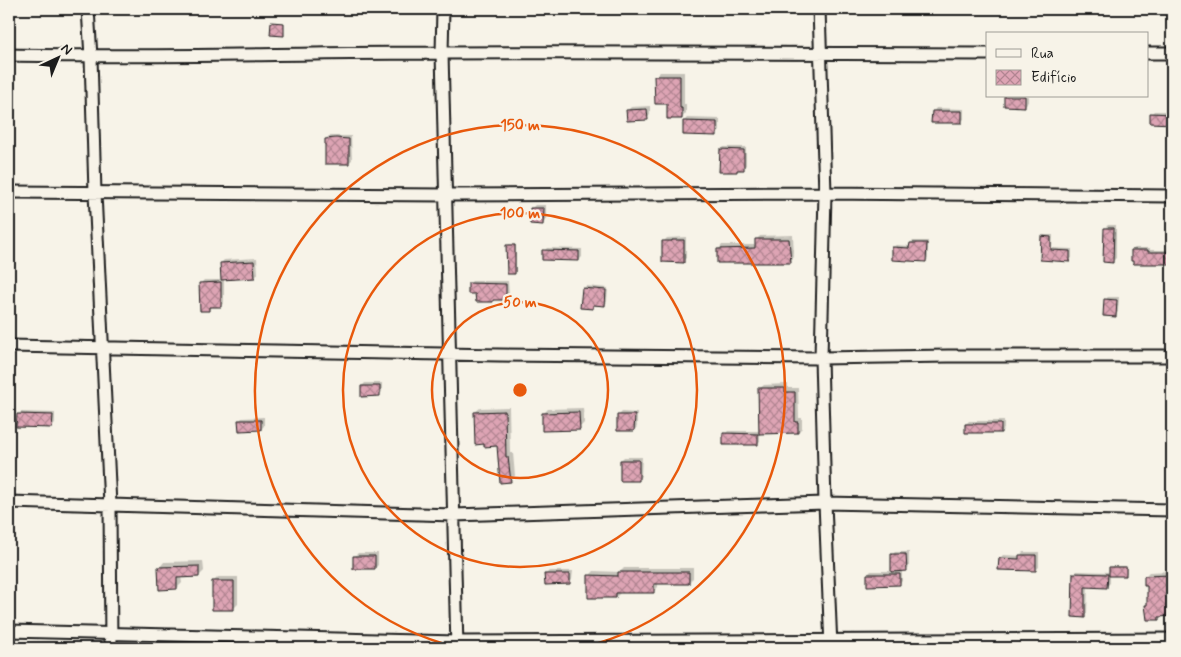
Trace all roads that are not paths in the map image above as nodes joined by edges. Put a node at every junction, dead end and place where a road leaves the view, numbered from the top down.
1 (88, 9) edge
2 (443, 9) edge
3 (820, 9) edge
4 (442, 53) junction
5 (1148, 53) edge
6 (1172, 53) edge
7 (820, 54) junction
8 (986, 54) edge
9 (9, 56) edge
10 (91, 57) junction
11 (9, 192) edge
12 (95, 193) junction
13 (825, 193) junction
14 (446, 195) junction
15 (1172, 196) edge
16 (9, 346) edge
17 (102, 348) junction
18 (450, 353) junction
19 (1172, 356) edge
20 (821, 358) junction
21 (9, 502) edge
22 (825, 503) junction
23 (110, 505) junction
24 (1172, 510) edge
25 (454, 515) junction
26 (9, 631) edge
27 (110, 634) junction
28 (1172, 639) edge
29 (831, 644) edge
30 (457, 645) edge
31 (111, 648) edge

1 - 10 street
2 - 4 street
3 - 7 street
4 - 7 street
4 - 10 street
4 - 14 street
5 - 6 street
7 - 8 street
7 - 13 street
9 - 10 street
10 - 12 street
11 - 12 street
12 - 14 street
12 - 17 street
13 - 14 street
13 - 15 street
13 - 20 street
14 - 18 street
16 - 17 street
17 - 18 street
17 - 23 street
18 - 20 street
18 - 25 street
19 - 20 street
20 - 22 street
21 - 23 street
22 - 24 street
22 - 25 street
22 - 29 street
23 - 25 street
23 - 27 street
25 - 30 street
26 - 27 street
27 - 30 street
27 - 31 street
28 - 29 street
29 - 30 street

